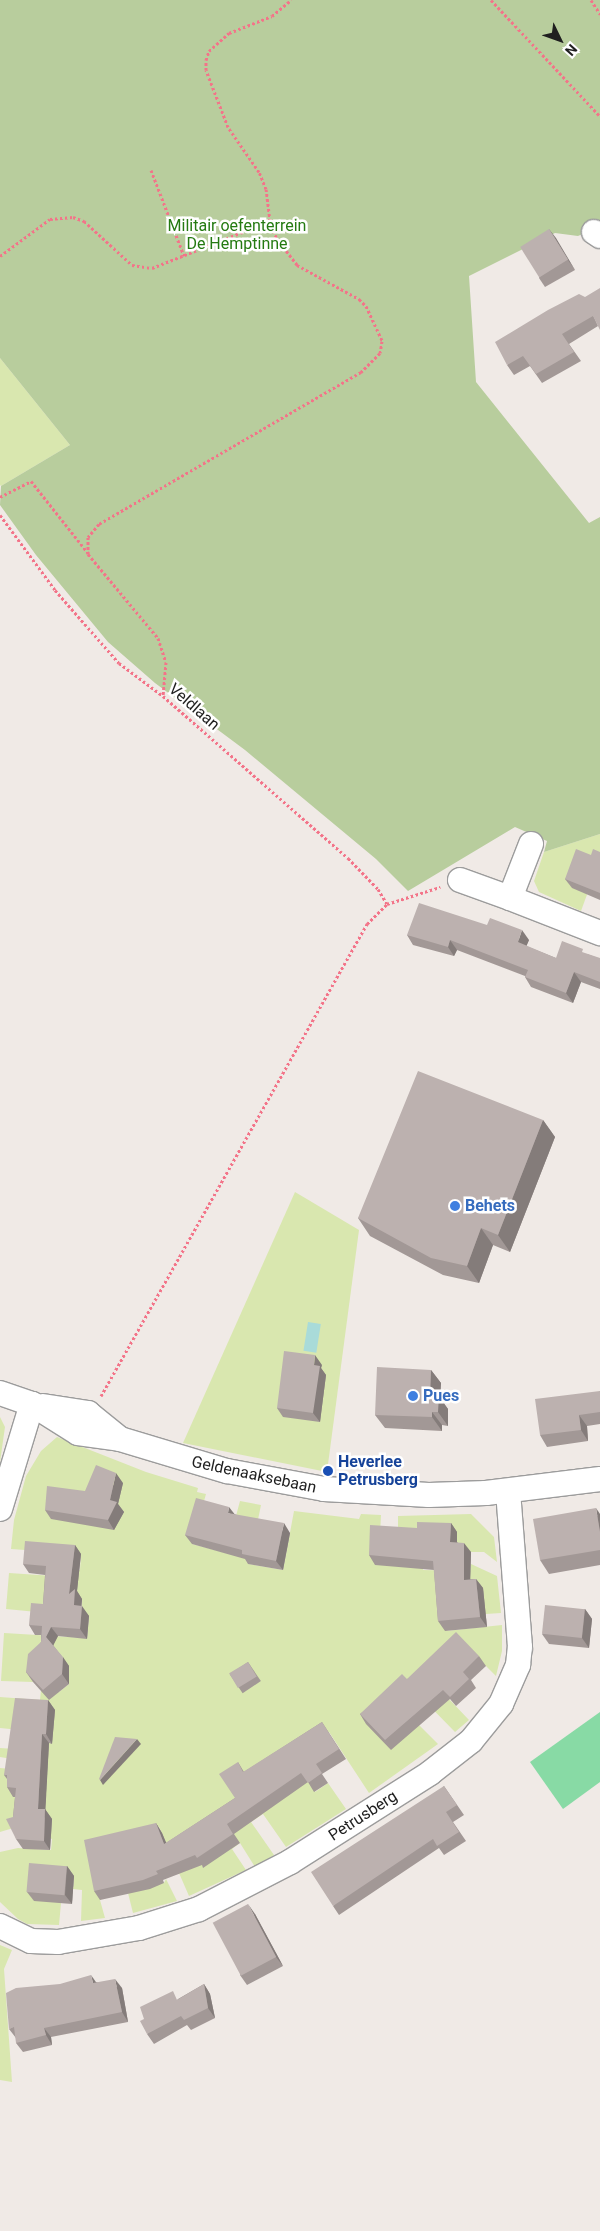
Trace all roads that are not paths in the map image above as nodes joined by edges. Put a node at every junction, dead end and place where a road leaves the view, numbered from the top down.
1 (531, 844) dead end
2 (460, 880) road end
3 (510, 898) junction
4 (600, 933) edge
5 (0, 1393) edge
6 (32, 1404) junction
7 (600, 1479) edge
8 (508, 1492) junction
9 (0, 1510) edge
10 (0, 1926) edge

1 - 3 street
2 - 3 street
3 - 4 street
5 - 6 street, Geldenaaksebaan
6 - 8 street, Geldenaaksebaan
6 - 9 street
7 - 8 street, Geldenaaksebaan
8 - 10 street, Petrusberg

